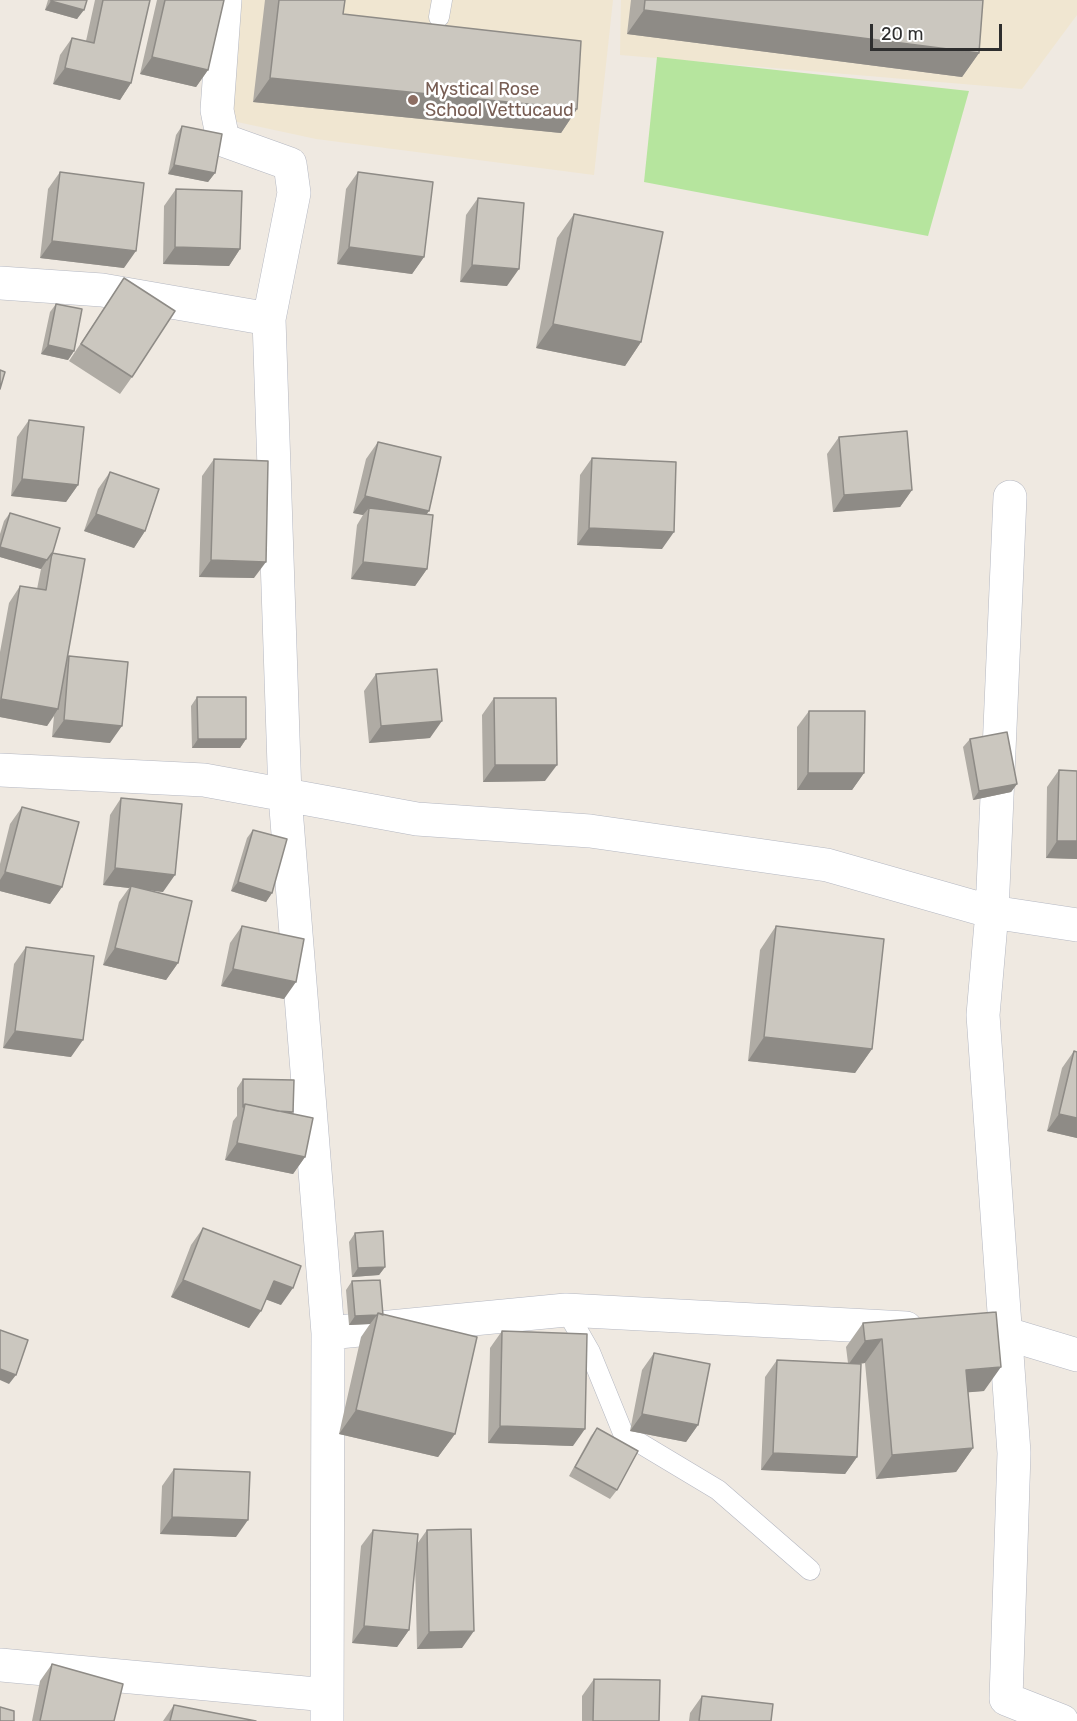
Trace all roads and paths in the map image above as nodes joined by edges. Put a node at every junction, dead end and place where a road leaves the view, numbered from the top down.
1 (225, 0) edge
2 (0, 283) edge
3 (269, 319) junction
4 (1010, 497) dead end
5 (0, 770) edge
6 (285, 796) junction
7 (992, 912) junction
8 (1077, 926) edge
9 (566, 1310) junction
10 (328, 1333) junction
11 (1004, 1333) junction
12 (1077, 1355) edge
13 (810, 1570) dead end
14 (0, 1665) edge
15 (327, 1708) edge
16 (1062, 1721) edge

1 - 3 street
2 - 3 street
3 - 6 street
4 - 7 street
5 - 6 street
6 - 7 street
6 - 10 street
7 - 8 street
7 - 11 street
9 - 10 street
9 - 11 street
9 - 13 lane
10 - 15 street
11 - 12 street
11 - 16 street
14 - 15 street

